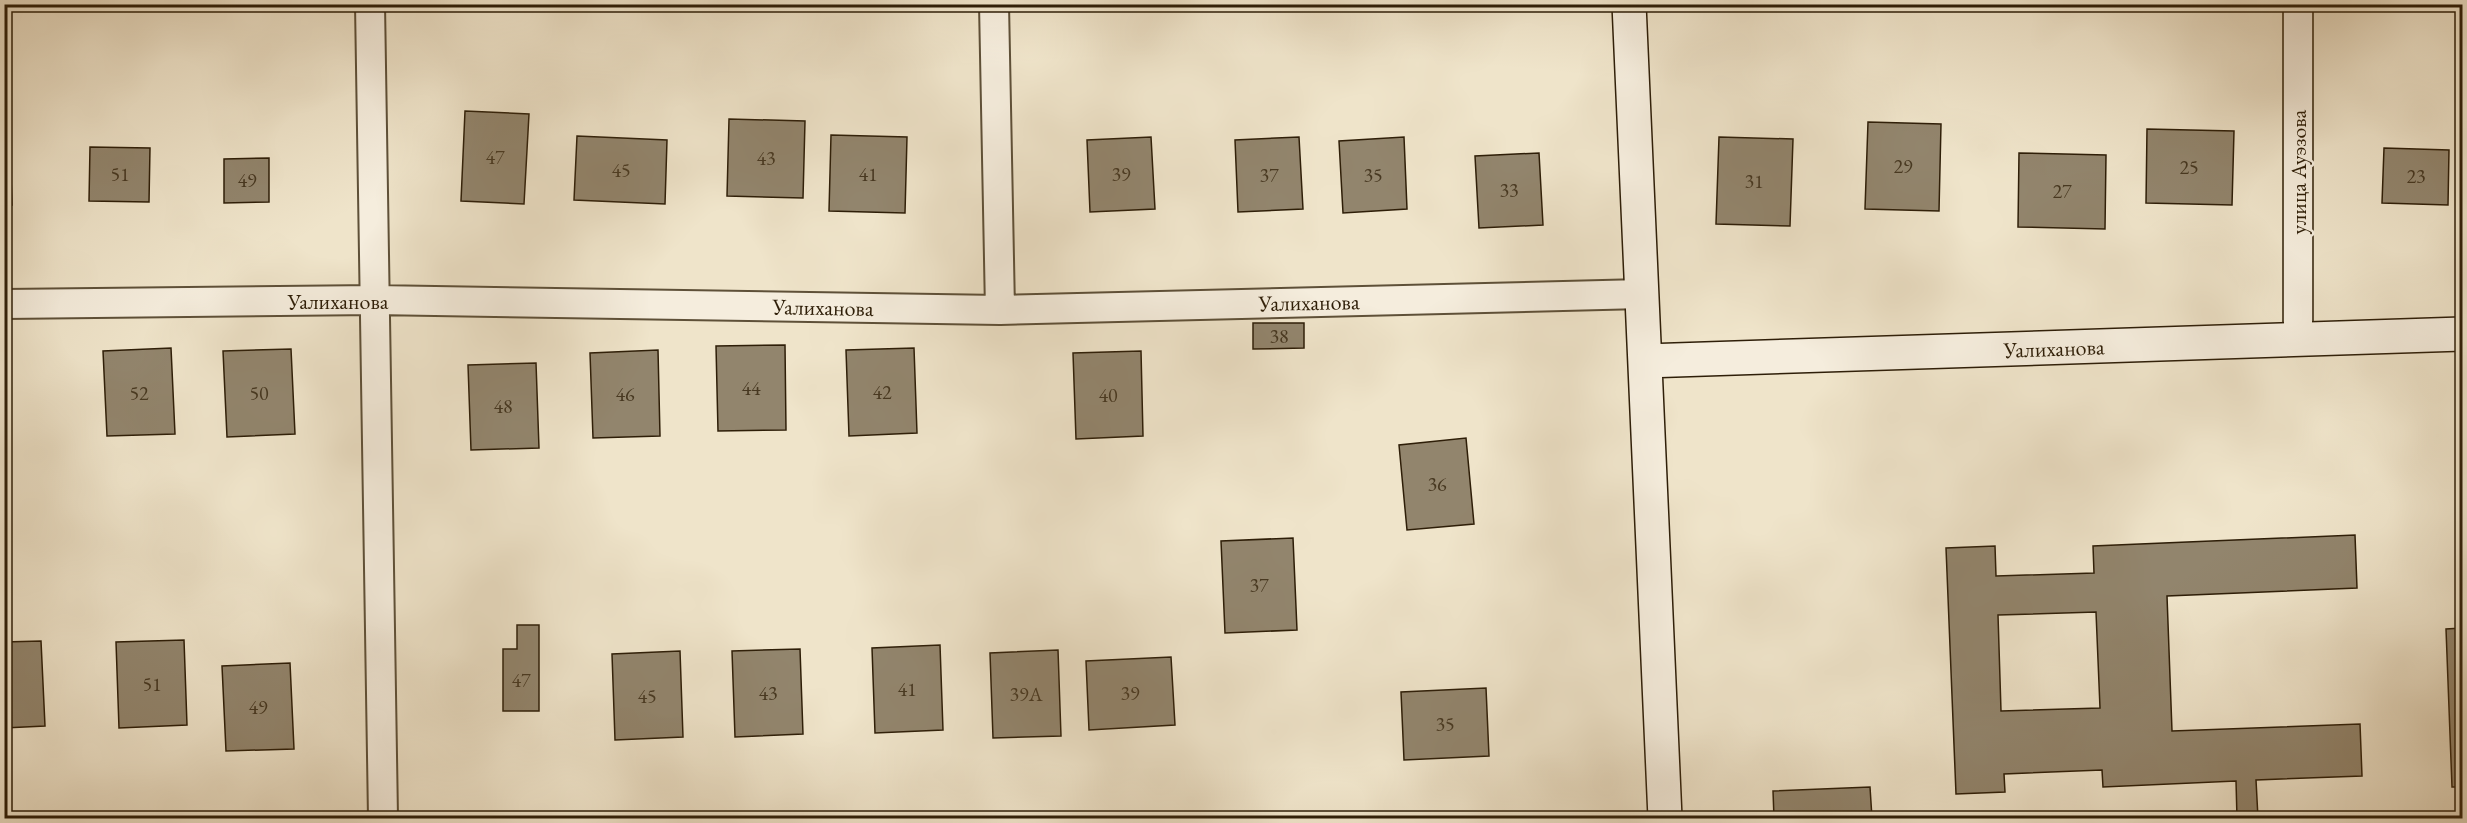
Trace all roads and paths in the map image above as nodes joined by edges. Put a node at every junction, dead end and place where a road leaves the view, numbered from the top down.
1 (369, 4) edge
2 (994, 4) edge
3 (1629, 4) edge
4 (2298, 4) edge
5 (1642, 294) junction
6 (375, 300) junction
7 (4, 304) edge
8 (1000, 309) junction
9 (2463, 334) edge
10 (2298, 340) junction
11 (1645, 361) junction
12 (383, 819) edge
13 (1665, 819) edge

1 - 6 street
2 - 8 street
3 - 5 street
4 - 10 street, улица Ауэзова
5 - 8 street, Уалиханова
5 - 11 street
6 - 7 street, Уалиханова
6 - 8 street, Уалиханова
6 - 12 street
9 - 10 street, Уалиханова
10 - 11 street, Уалиханова
11 - 13 street

